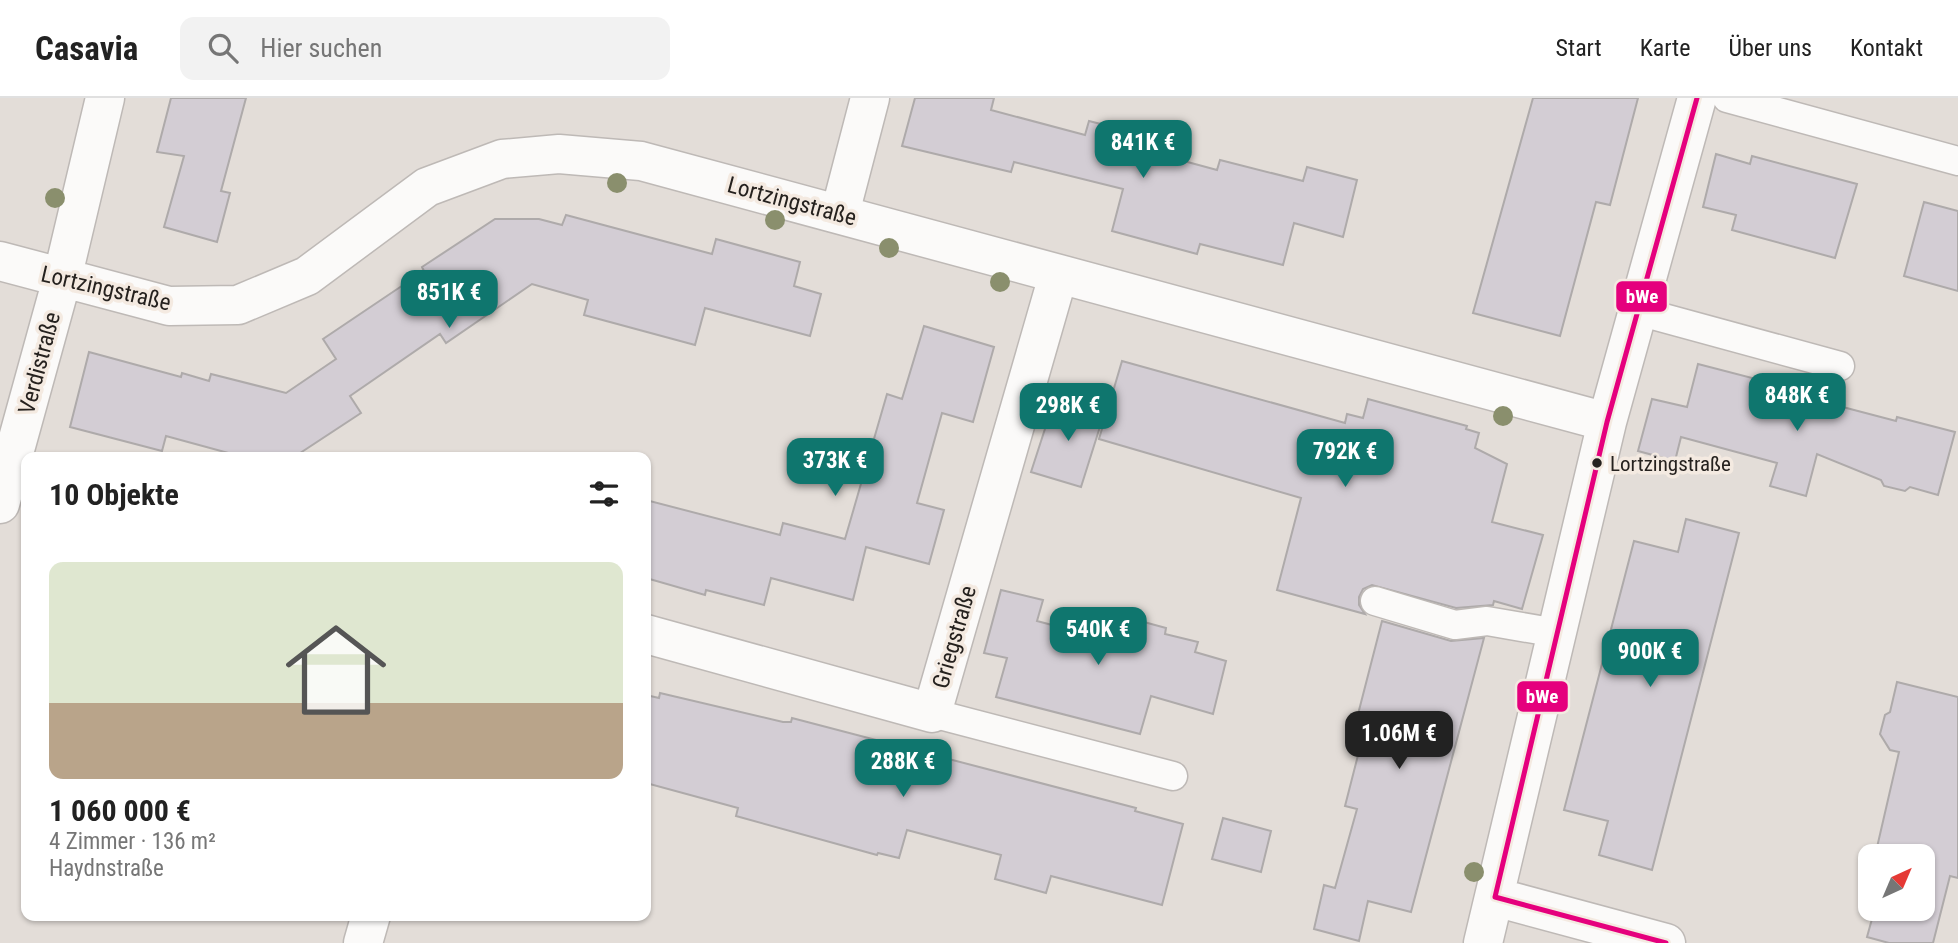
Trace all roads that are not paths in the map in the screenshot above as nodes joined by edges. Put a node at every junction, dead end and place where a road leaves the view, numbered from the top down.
1 (105, 98) edge
2 (870, 98) edge
3 (1697, 98) edge
4 (1727, 98) edge
5 (1958, 160) edge
6 (840, 213) junction
7 (0, 261) edge
8 (1058, 276) junction
9 (62, 279) junction
10 (1638, 311) junction
11 (1840, 366) dead end
12 (1607, 422) junction
13 (0, 504) edge
14 (1375, 601) dead end
15 (1558, 633) junction
16 (651, 635) edge
17 (932, 713) junction
18 (1173, 776) dead end
19 (1495, 897) junction
20 (369, 921) edge
21 (363, 943) edge
22 (1483, 943) edge
23 (1665, 943) edge

1 - 9 street, Verdistraße
2 - 6 street
3 - 10 street
4 - 5 lane
6 - 8 street, Lortzingstraße
6 - 9 street, Lortzingstraße
7 - 9 street, Lortzingstraße
8 - 12 street, Lortzingstraße
8 - 17 street, Griegstraße
9 - 13 street, Verdistraße
10 - 11 lane
10 - 12 street
12 - 15 street
14 - 15 lane
15 - 19 street
16 - 17 street, Griegstraße
17 - 18 lane
19 - 22 street
19 - 23 street
20 - 21 street

